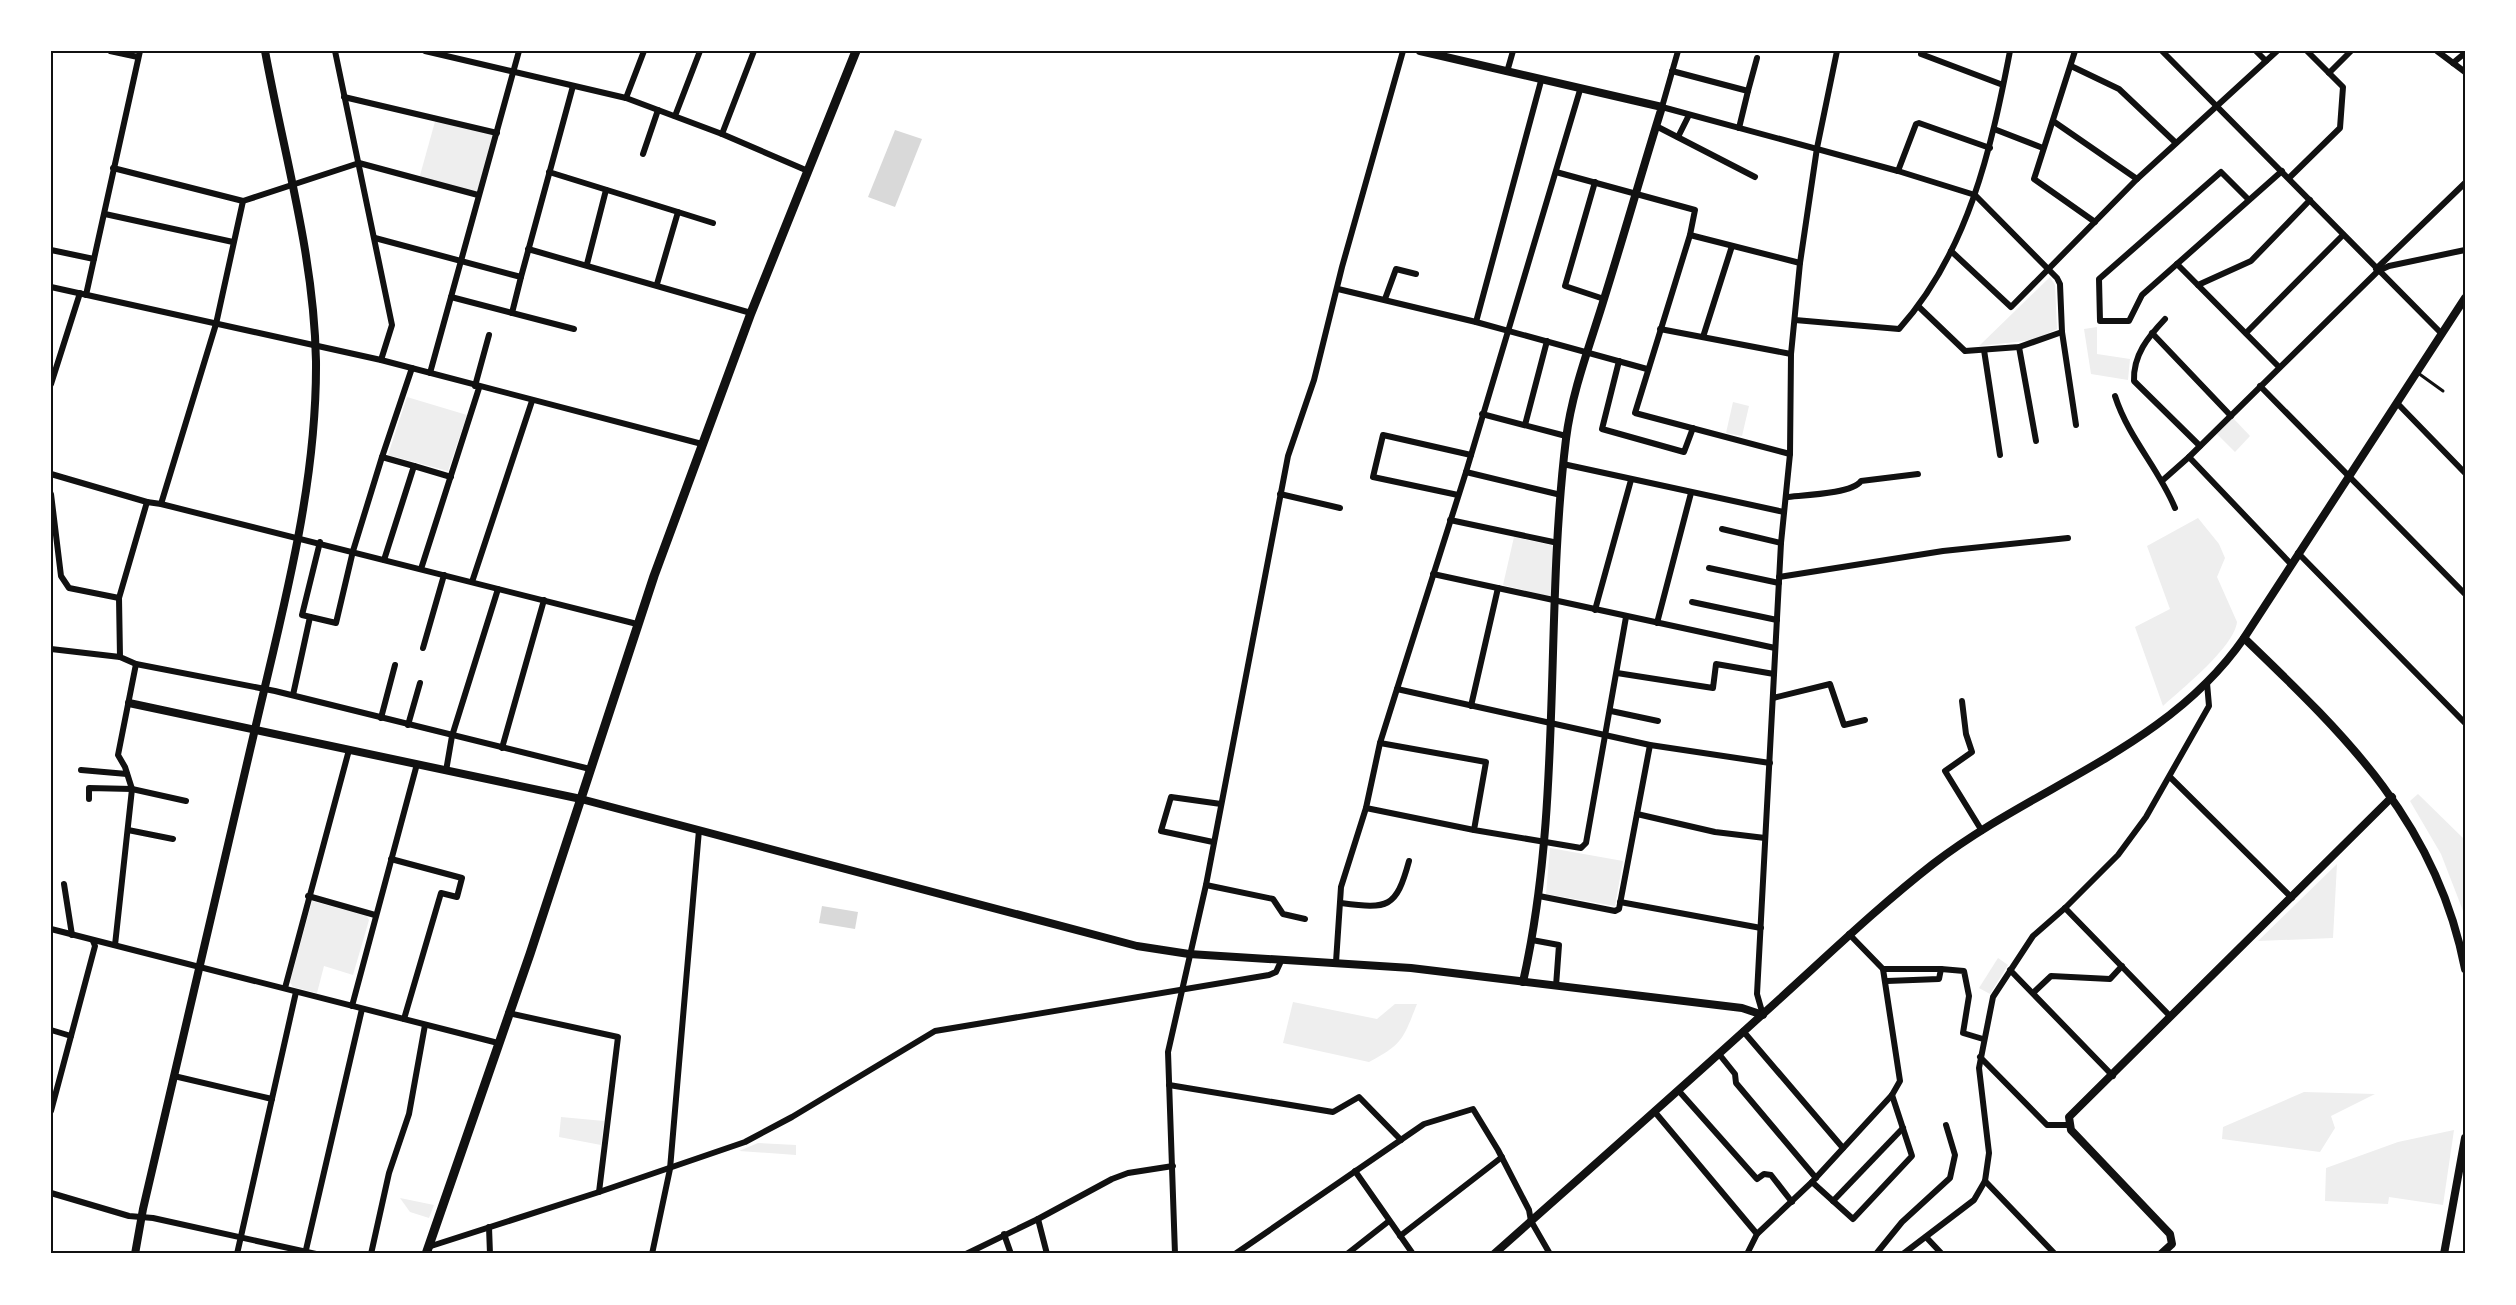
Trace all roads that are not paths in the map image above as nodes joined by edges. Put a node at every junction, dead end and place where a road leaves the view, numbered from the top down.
1 (110, 51) edge
2 (265, 51) edge
3 (335, 51) edge
4 (425, 51) edge
5 (519, 51) edge
6 (644, 51) edge
7 (700, 51) edge
8 (754, 51) edge
9 (856, 51) edge
10 (1403, 51) edge
11 (1420, 51) edge
12 (1513, 51) edge
13 (1678, 51) edge
14 (1837, 51) edge
15 (1922, 51) edge
16 (2010, 51) edge
17 (2075, 51) edge
18 (2162, 51) edge
19 (2256, 51) edge
20 (2277, 51) edge
21 (2307, 51) edge
22 (2351, 51) edge
23 (2437, 51) edge
24 (2465, 53) edge
25 (139, 54) edge
26 (1448, 54) edge
27 (465, 55) edge
28 (1756, 58) dead end
29 (2266, 60) junction
30 (2453, 63) junction
31 (2071, 66) junction
32 (512, 70) junction
33 (1672, 71) junction
34 (1507, 72) junction
35 (2465, 72) edge
36 (2329, 73) junction
37 (1541, 81) junction
38 (2003, 85) junction
39 (573, 86) junction
40 (1580, 90) junction
41 (1748, 91) junction
42 (344, 97) junction
43 (626, 98) junction
44 (2219, 106) junction
45 (1662, 108) junction
46 (658, 110) junction
47 (1689, 115) junction
48 (675, 116) junction
49 (2053, 121) junction
50 (1656, 126) junction
51 (1739, 128) junction
52 (1994, 129) junction
53 (496, 133) junction
54 (722, 134) junction
55 (1678, 137) junction
56 (2176, 143) junction
57 (1817, 148) junction
58 (1990, 148) junction
59 (2043, 148) junction
60 (643, 154) dead end
61 (359, 163) junction
62 (113, 168) junction
63 (808, 171) junction
64 (1898, 171) junction
65 (2282, 171) junction
66 (549, 172) junction
67 (1556, 172) junction
68 (1755, 177) dead end
69 (2289, 178) junction
70 (2137, 179) junction
71 (1595, 182) junction
72 (292, 183) junction
73 (2465, 183) edge
74 (606, 190) junction
75 (1635, 192) junction
76 (478, 195) junction
77 (1975, 195) junction
78 (2249, 200) junction
79 (2310, 200) junction
80 (243, 201) junction
81 (678, 212) junction
82 (105, 214) junction
83 (2095, 222) junction
84 (713, 223) dead end
85 (1690, 235) junction
86 (2343, 235) junction
87 (375, 238) junction
88 (233, 242) junction
89 (1732, 246) junction
90 (528, 249) junction
91 (51, 250) edge
92 (2465, 250) edge
93 (1951, 251) junction
94 (94, 259) junction
95 (462, 260) junction
96 (1800, 263) junction
97 (586, 264) junction
98 (2177, 264) junction
99 (2050, 270) junction
100 (2377, 270) junction
101 (1416, 274) dead end
102 (521, 276) junction
103 (657, 284) junction
104 (2198, 285) junction
105 (51, 287) edge
106 (1338, 289) junction
107 (83, 294) junction
108 (451, 297) junction
109 (2465, 298) edge
110 (1386, 299) junction
111 (1604, 299) junction
112 (1919, 307) junction
113 (512, 313) junction
114 (751, 313) junction
115 (2165, 319) dead end
116 (1795, 320) junction
117 (1476, 322) junction
118 (216, 324) junction
119 (574, 329) dead end
120 (1660, 329) junction
121 (1508, 330) junction
122 (2062, 333) junction
123 (2152, 333) junction
124 (2246, 333) junction
125 (2442, 334) junction
126 (489, 335) dead end
127 (1703, 337) junction
128 (1547, 341) junction
129 (315, 346) junction
130 (2019, 348) junction
131 (1984, 350) junction
132 (1587, 353) junction
133 (1791, 354) junction
134 (381, 360) junction
135 (1619, 361) junction
136 (2279, 367) junction
137 (412, 369) junction
138 (1647, 369) junction
139 (2417, 372) junction
140 (430, 373) junction
141 (51, 384) edge
142 (2260, 386) junction
143 (477, 387) junction
144 (2443, 392) dead end
145 (2115, 396) dead end
146 (532, 401) junction
147 (2397, 403) junction
148 (1482, 414) junction
149 (2231, 416) junction
150 (1524, 425) junction
151 (2076, 425) dead end
152 (1693, 428) junction
153 (1566, 436) junction
154 (2036, 441) dead end
155 (702, 444) junction
156 (2200, 446) junction
157 (1790, 454) junction
158 (1471, 455) junction
159 (2000, 455) dead end
160 (382, 457) junction
161 (2189, 457) junction
162 (1563, 464) junction
163 (414, 466) junction
164 (1466, 472) junction
165 (2465, 473) edge
166 (51, 474) edge
167 (1918, 474) dead end
168 (2347, 476) junction
169 (451, 477) junction
170 (1631, 480) junction
171 (2163, 480) junction
172 (1691, 493) junction
173 (51, 494) edge
174 (1280, 494) junction
175 (1458, 495) junction
176 (1561, 495) junction
177 (1786, 497) junction
178 (147, 502) junction
179 (161, 504) junction
180 (1340, 508) dead end
181 (2175, 508) dead end
182 (1784, 512) junction
183 (1450, 520) junction
184 (1722, 529) dead end
185 (298, 538) junction
186 (2068, 538) dead end
187 (320, 542) junction
188 (1558, 543) junction
189 (1781, 543) junction
190 (353, 551) junction
191 (2298, 554) junction
192 (384, 560) junction
193 (2291, 564) junction
194 (1709, 568) dead end
195 (422, 569) junction
196 (1433, 574) junction
197 (444, 576) junction
198 (1779, 580) junction
199 (472, 582) junction
200 (1498, 588) junction
201 (498, 589) junction
202 (2465, 594) edge
203 (119, 598) junction
204 (544, 600) junction
205 (1556, 601) junction
206 (1692, 602) dead end
207 (1595, 609) junction
208 (310, 617) junction
209 (1626, 617) junction
210 (1777, 620) junction
211 (1657, 623) junction
212 (637, 624) junction
213 (2244, 638) junction
214 (423, 648) dead end
215 (1775, 648) junction
216 (51, 649) edge
217 (120, 657) junction
218 (136, 664) junction
219 (395, 665) dead end
220 (1617, 673) junction
221 (1774, 674) junction
222 (420, 683) dead end
223 (2207, 683) junction
224 (265, 689) junction
225 (1397, 689) junction
226 (293, 695) junction
227 (1773, 698) junction
228 (1962, 701) dead end
229 (129, 704) junction
230 (1471, 706) junction
231 (1611, 711) junction
232 (381, 718) junction
233 (1865, 720) dead end
234 (1658, 721) dead end
235 (2465, 723) edge
236 (1550, 724) junction
237 (408, 725) junction
238 (255, 731) junction
239 (452, 736) junction
240 (1605, 736) junction
241 (1380, 743) junction
242 (1650, 745) junction
243 (502, 748) junction
244 (349, 750) junction
245 (1770, 763) junction
246 (417, 764) junction
247 (590, 769) junction
248 (81, 770) dead end
249 (446, 771) junction
250 (128, 774) junction
251 (2171, 778) junction
252 (132, 789) junction
253 (2392, 797) junction
254 (89, 799) dead end
255 (581, 799) junction
256 (186, 801) dead end
257 (1221, 804) junction
258 (1366, 808) junction
259 (1637, 814) junction
260 (128, 830) junction
261 (699, 830) junction
262 (1474, 830) junction
263 (1982, 831) junction
264 (1765, 838) junction
265 (173, 839) dead end
266 (1213, 842) junction
267 (1544, 842) junction
268 (392, 859) junction
269 (1409, 861) dead end
270 (64, 884) dead end
271 (1206, 885) junction
272 (308, 896) junction
273 (1539, 896) junction
274 (2292, 898) junction
275 (1620, 902) junction
276 (1341, 903) junction
277 (2065, 909) junction
278 (375, 915) junction
279 (1305, 919) dead end
280 (1761, 928) junction
281 (51, 929) edge
282 (1849, 934) junction
283 (72, 935) junction
284 (1532, 940) junction
285 (93, 941) junction
286 (115, 945) junction
287 (1189, 954) junction
288 (1282, 959) junction
289 (1336, 962) junction
290 (2122, 966) junction
291 (201, 967) junction
292 (1883, 969) junction
293 (1941, 969) junction
294 (2465, 969) edge
295 (2010, 970) junction
296 (1887, 981) junction
297 (1523, 982) junction
298 (1556, 986) junction
299 (285, 988) junction
300 (1180, 990) junction
301 (297, 992) junction
302 (2033, 993) junction
303 (352, 1006) junction
304 (362, 1009) junction
305 (508, 1013) junction
306 (1763, 1015) junction
307 (2170, 1016) junction
308 (404, 1019) junction
309 (425, 1024) junction
310 (51, 1030) edge
311 (1743, 1031) junction
312 (71, 1036) junction
313 (1983, 1039) junction
314 (498, 1043) junction
315 (1719, 1054) junction
316 (1980, 1057) junction
317 (174, 1076) junction
318 (2113, 1076) junction
319 (51, 1080) edge
320 (58, 1082) junction
321 (1169, 1085) junction
322 (1678, 1089) junction
323 (1892, 1095) junction
324 (272, 1100) junction
325 (51, 1111) edge
326 (1654, 1111) junction
327 (1946, 1125) dead end
328 (2068, 1125) junction
329 (1903, 1128) junction
330 (2465, 1138) edge
331 (1401, 1140) junction
332 (1843, 1148) junction
333 (2463, 1154) edge
334 (1502, 1157) junction
335 (1173, 1166) junction
336 (670, 1168) junction
337 (1355, 1171) junction
338 (1814, 1180) junction
339 (1985, 1181) junction
340 (599, 1192) junction
341 (51, 1193) edge
342 (1833, 1201) junction
343 (1792, 1202) junction
344 (141, 1216) junction
345 (1038, 1219) junction
346 (1389, 1221) junction
347 (1531, 1221) junction
348 (489, 1227) junction
349 (1004, 1234) junction
350 (1757, 1234) junction
351 (1400, 1236) junction
352 (241, 1237) junction
353 (1926, 1237) junction
354 (427, 1250) edge
355 (305, 1253) edge
356 (135, 1254) edge
357 (237, 1254) edge
358 (316, 1254) edge
359 (371, 1254) edge
360 (490, 1254) edge
361 (652, 1254) edge
362 (966, 1254) edge
363 (1011, 1254) edge
364 (1047, 1254) edge
365 (1175, 1254) edge
366 (1235, 1254) edge
367 (1347, 1254) edge
368 (1413, 1254) edge
369 (1494, 1254) edge
370 (1550, 1254) edge
371 (1747, 1254) edge
372 (1876, 1254) edge
373 (1903, 1254) edge
374 (1942, 1254) edge
375 (2055, 1254) edge
376 (2161, 1254) edge
377 (2444, 1254) edge

1 - 25 street
2 - 72 street
3 - 42 street
4 - 27 street
5 - 32 street
6 - 43 street
7 - 48 street
8 - 54 street
9 - 63 main road
10 - 106 street
11 - 26 street
12 - 34 street
13 - 33 street
14 - 57 street
15 - 38 street
16 - 38 street
17 - 31 street
18 - 44 street
19 - 29 street
20 - 29 street
21 - 36 street
22 - 36 street
23 - 30 street
24 - 30 street
25 - 62 street
26 - 34 street
27 - 32 street
28 - 41 street
29 - 44 street
30 - 35 street
31 - 49 street
31 - 56 street
32 - 39 street
32 - 53 street
33 - 41 street
33 - 45 street
34 - 37 street
36 - 69 street
37 - 40 street
37 - 117 street
38 - 52 street
39 - 43 street
39 - 66 street
40 - 45 street
40 - 67 street
41 - 51 street
42 - 53 street
42 - 61 street
43 - 46 street
44 - 56 street
44 - 65 street
45 - 47 street
45 - 50 street
46 - 48 street
46 - 60 street
47 - 51 street
47 - 55 street
48 - 54 street
49 - 59 street
49 - 70 street
50 - 55 street
50 - 75 street
51 - 57 street
52 - 58 street
52 - 59 street
53 - 76 street
54 - 63 street
55 - 68 street
56 - 70 street
57 - 64 street
57 - 96 street
58 - 64 street
58 - 77 street
59 - 83 street
61 - 72 street
61 - 76 street
61 - 87 street
62 - 80 street
62 - 82 street
63 - 114 main road
64 - 77 street
65 - 69 street
65 - 78 street
66 - 74 street
66 - 90 street
67 - 71 street
67 - 121 street
69 - 79 street
70 - 83 street
71 - 75 street
71 - 111 street
72 - 80 street
72 - 129 street
73 - 100 street
74 - 81 street
74 - 97 street
75 - 85 street
75 - 111 street
76 - 95 street
77 - 93 street
77 - 99 street
78 - 98 street
78 - 98 street
79 - 86 street
79 - 104 street
80 - 88 street
81 - 84 street
81 - 103 street
82 - 88 street
82 - 94 street
83 - 99 street
85 - 89 street
85 - 120 street
86 - 100 street
86 - 124 street
87 - 95 street
87 - 134 street
88 - 118 street
89 - 96 street
89 - 127 street
90 - 97 street
90 - 102 street
91 - 94 street
92 - 100 street
93 - 99 street
93 - 112 street
94 - 107 street
95 - 102 street
95 - 108 street
96 - 116 street
97 - 103 street
98 - 104 street
99 - 122 street
100 - 125 street
100 - 136 street
101 - 110 street
102 - 113 street
103 - 114 street
104 - 124 street
105 - 107 street
106 - 110 street
106 - 174 street
107 - 118 street
107 - 141 street
108 - 113 street
108 - 140 street
109 - 125 main road
110 - 117 street
111 - 132 street
112 - 116 street
112 - 131 street
113 - 119 street
114 - 155 main road
115 - 123 street
116 - 133 street
117 - 121 street
118 - 129 street
118 - 179 street
120 - 127 street
120 - 138 street
121 - 128 street
121 - 148 street
122 - 130 street
122 - 151 street
123 - 149 street
123 - 156 street
124 - 136 street
125 - 139 main road
126 - 143 street
127 - 133 street
128 - 132 street
128 - 150 street
129 - 134 street
129 - 185 street
130 - 131 street
130 - 154 street
131 - 159 street
132 - 135 street
132 - 153 street
133 - 157 street
134 - 137 street
135 - 138 street
135 - 152 street
136 - 142 street
137 - 140 street
137 - 160 street
138 - 152 street
139 - 144 lane
139 - 147 main road
140 - 143 street
142 - 149 street
142 - 168 street
143 - 146 street
143 - 169 street
145 - 171 street
146 - 155 street
146 - 199 street
147 - 165 street
147 - 168 main road
148 - 150 street
148 - 158 street
149 - 156 street
150 - 153 street
152 - 157 street
153 - 162 street
155 - 212 main road
156 - 161 street
157 - 177 street
158 - 164 street
158 - 175 street
160 - 163 street
160 - 190 street
161 - 171 street
161 - 193 street
162 - 170 street
162 - 176 street
163 - 169 street
163 - 192 street
164 - 175 street
164 - 176 street
166 - 178 street
167 - 177 street
168 - 191 main road
168 - 202 street
169 - 195 street
170 - 172 street
170 - 207 street
171 - 181 street
172 - 182 street
172 - 211 street
173 - 203 street
174 - 180 street
174 - 257 street
175 - 183 street
176 - 188 street
177 - 182 street
178 - 179 street
178 - 203 street
179 - 185 street
182 - 189 street
183 - 188 street
183 - 196 street
184 - 189 street
185 - 187 street
185 - 224 street
186 - 198 street
187 - 190 street
187 - 208 street
188 - 205 street
189 - 198 street
190 - 192 street
190 - 208 street
191 - 193 main road
191 - 235 street
192 - 195 street
193 - 213 main road
194 - 198 street
195 - 197 street
196 - 200 street
196 - 225 street
197 - 199 street
197 - 214 street
198 - 210 street
199 - 201 street
200 - 205 street
200 - 230 street
201 - 204 street
201 - 239 street
203 - 217 street
204 - 212 street
204 - 243 street
205 - 207 street
205 - 236 street
206 - 210 street
207 - 209 street
208 - 226 street
209 - 211 street
209 - 220 street
210 - 215 street
211 - 215 street
212 - 247 main road
213 - 223 main road
213 - 253 street
215 - 221 street
216 - 217 street
217 - 218 street
218 - 224 street
218 - 229 street
219 - 232 street
220 - 221 street
220 - 231 street
221 - 227 street
222 - 237 street
223 - 251 street
223 - 263 main road
224 - 226 street
224 - 238 street
225 - 230 street
225 - 241 street
226 - 232 street
227 - 233 street
227 - 245 street
228 - 263 street
229 - 238 street
229 - 250 street
230 - 236 street
231 - 234 street
231 - 240 street
232 - 237 street
236 - 240 street
236 - 267 street
237 - 239 street
238 - 244 street
238 - 291 street
239 - 243 street
239 - 249 street
240 - 242 street
240 - 267 street
241 - 258 street
241 - 262 street
242 - 245 street
242 - 259 street
243 - 247 street
244 - 246 street
244 - 272 street
245 - 264 street
246 - 249 street
246 - 268 street
247 - 255 main road
248 - 250 street
249 - 255 street
250 - 252 street
251 - 274 street
251 - 277 street
252 - 254 street
252 - 256 street
252 - 260 street
253 - 274 street
253 - 294 street
255 - 261 street
255 - 305 main road
257 - 266 street
257 - 266 street
258 - 262 street
258 - 276 street
259 - 264 street
259 - 275 street
260 - 265 street
260 - 286 street
261 - 287 street
261 - 336 street
262 - 267 street
263 - 282 main road
264 - 280 street
266 - 271 street
267 - 273 street
268 - 278 street
268 - 308 street
269 - 276 street
270 - 283 street
271 - 279 street
271 - 287 street
272 - 278 street
272 - 299 street
273 - 275 street
273 - 284 street
274 - 307 street
275 - 280 street
276 - 289 street
277 - 290 street
277 - 295 street
278 - 303 street
280 - 306 street
281 - 283 street
282 - 292 street
282 - 306 main road
283 - 285 street
284 - 297 street
284 - 298 street
285 - 286 street
285 - 312 street
286 - 291 street
287 - 288 street
287 - 300 street
288 - 289 street
288 - 300 street
289 - 297 street
290 - 302 street
290 - 307 street
291 - 299 street
291 - 317 street
292 - 293 street
292 - 296 street
293 - 296 street
293 - 313 street
295 - 302 street
295 - 313 street
296 - 323 street
297 - 298 street
298 - 306 street
299 - 301 street
300 - 321 street
300 - 336 street
301 - 303 street
301 - 324 street
302 - 318 street
303 - 304 street
304 - 308 street
304 - 355 street
305 - 314 main road
305 - 340 street
306 - 311 main road
307 - 318 street
308 - 309 street
309 - 314 street
309 - 359 street
310 - 312 street
311 - 315 main road
311 - 332 street
312 - 320 street
313 - 316 street
314 - 354 main road
315 - 322 main road
315 - 338 street
316 - 328 street
316 - 339 street
317 - 324 street
317 - 344 street
318 - 328 street
319 - 320 street
320 - 325 street
321 - 331 street
321 - 335 street
322 - 326 main road
322 - 343 street
323 - 329 street
323 - 332 street
324 - 352 street
326 - 347 main road
326 - 350 street
327 - 372 street
328 - 376 street
329 - 342 street
329 - 342 street
330 - 333 street
331 - 334 street
331 - 337 street
332 - 338 street
333 - 377 street
334 - 347 street
334 - 351 street
335 - 345 street
335 - 365 street
336 - 340 street
336 - 361 street
337 - 346 street
337 - 366 street
338 - 342 street
338 - 343 street
339 - 353 street
339 - 375 street
340 - 348 street
341 - 344 street
343 - 350 street
344 - 352 street
344 - 356 street
345 - 349 street
345 - 364 street
346 - 351 street
346 - 367 street
347 - 369 main road
347 - 370 street
348 - 354 street
348 - 360 street
349 - 362 street
349 - 363 street
350 - 371 street
351 - 368 street
352 - 355 street
352 - 357 street
353 - 373 street
353 - 374 street
355 - 358 street

